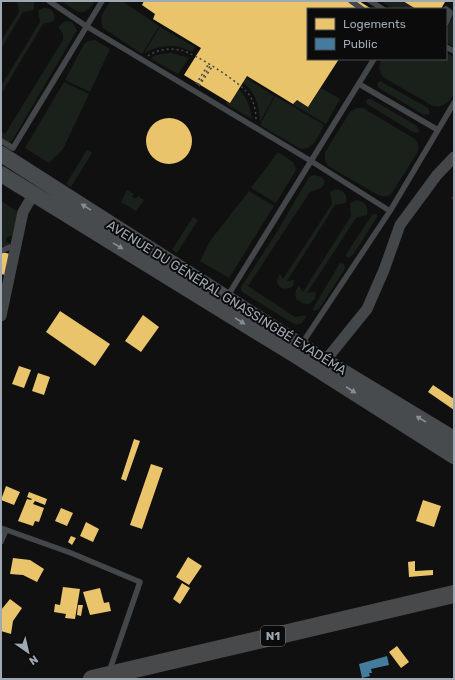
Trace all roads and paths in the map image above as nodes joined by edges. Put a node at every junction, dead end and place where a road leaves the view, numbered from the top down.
1 (49, 1) edge
2 (102, 1) edge
3 (351, 1) edge
4 (372, 2) edge
5 (361, 8) edge
6 (381, 8) edge
7 (447, 10) edge
8 (447, 21) edge
9 (86, 26) junction
10 (373, 60) edge
11 (144, 61) junction
12 (210, 66) joint
13 (359, 84) junction
14 (454, 103) edge
15 (255, 127) junction
16 (438, 130) junction
17 (1, 141) edge
18 (5, 156) edge
19 (454, 157) edge
20 (311, 161) junction
21 (1, 174) edge
22 (33, 195) junction
23 (390, 211) junction
24 (16, 249) junction
25 (1, 251) edge
26 (223, 303) junction
27 (1, 316) edge
28 (298, 350) junction
29 (325, 361) junction
30 (454, 439) edge
31 (454, 456) edge
32 (3, 529) edge
33 (1, 542) edge
34 (454, 594) edge
35 (101, 678) edge

1 - 9 lane
2 - 9 lane
3 - 5 lane
4 - 6 lane
7 - 8 lane
9 - 11 lane
9 - 18 lane
10 - 13 lane
11 - 15 lane
11 - 15 path
12 - 12 path
13 - 16 lane
13 - 20 lane
14 - 16 lane
15 - 20 lane
16 - 23 lane
17 - 18 lane
26 -> 18 main road, AVENUE DU GÉNÉRAL GNASSINGBÉ EYADÉMA
19 - 29 street
20 - 23 lane
20 - 26 lane
21 - 22 main road, AVENUE DU GÉNÉRAL GNASSINGBÉ EYADÉMA
22 - 24 street
22 -> 26 main road, AVENUE DU GÉNÉRAL GNASSINGBÉ EYADÉMA
23 - 28 lane
24 - 25 lane
24 - 27 street
26 - 28 main road, AVENUE DU GÉNÉRAL GNASSINGBÉ EYADÉMA
28 - 29 main road, AVENUE DU GÉNÉRAL GNASSINGBÉ EYADÉMA
28 -> 31 main road, AVENUE DU GÉNÉRAL GNASSINGBÉ EYADÉMA
30 -> 29 main road, AVENUE DU GÉNÉRAL GNASSINGBÉ EYADÉMA
32 - 33 lane
32 - 35 lane
34 - 35 highway, N1

